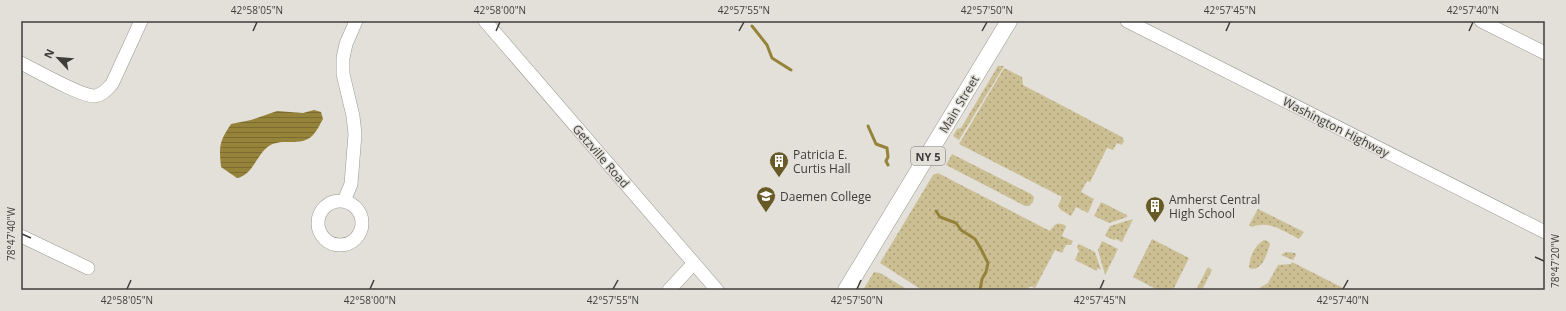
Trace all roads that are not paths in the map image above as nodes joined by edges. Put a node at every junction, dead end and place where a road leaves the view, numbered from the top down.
1 (141, 21) edge
2 (356, 21) edge
3 (484, 21) edge
4 (1009, 21) edge
5 (1127, 21) edge
6 (1481, 21) edge
7 (1545, 53) edge
8 (21, 63) edge
9 (344, 200) dead end
10 (1545, 232) edge
11 (21, 236) edge
12 (694, 263) junction
13 (88, 268) dead end
14 (669, 290) edge
15 (717, 290) edge
16 (846, 290) edge

1 - 8 street
2 - 9 street
3 - 12 street, Getzville Road
4 - 16 main road, Main Street / NY 5
5 - 10 street, Washington Highway
6 - 7 street
11 - 13 street
12 - 14 street
12 - 15 street, Getzville Road

